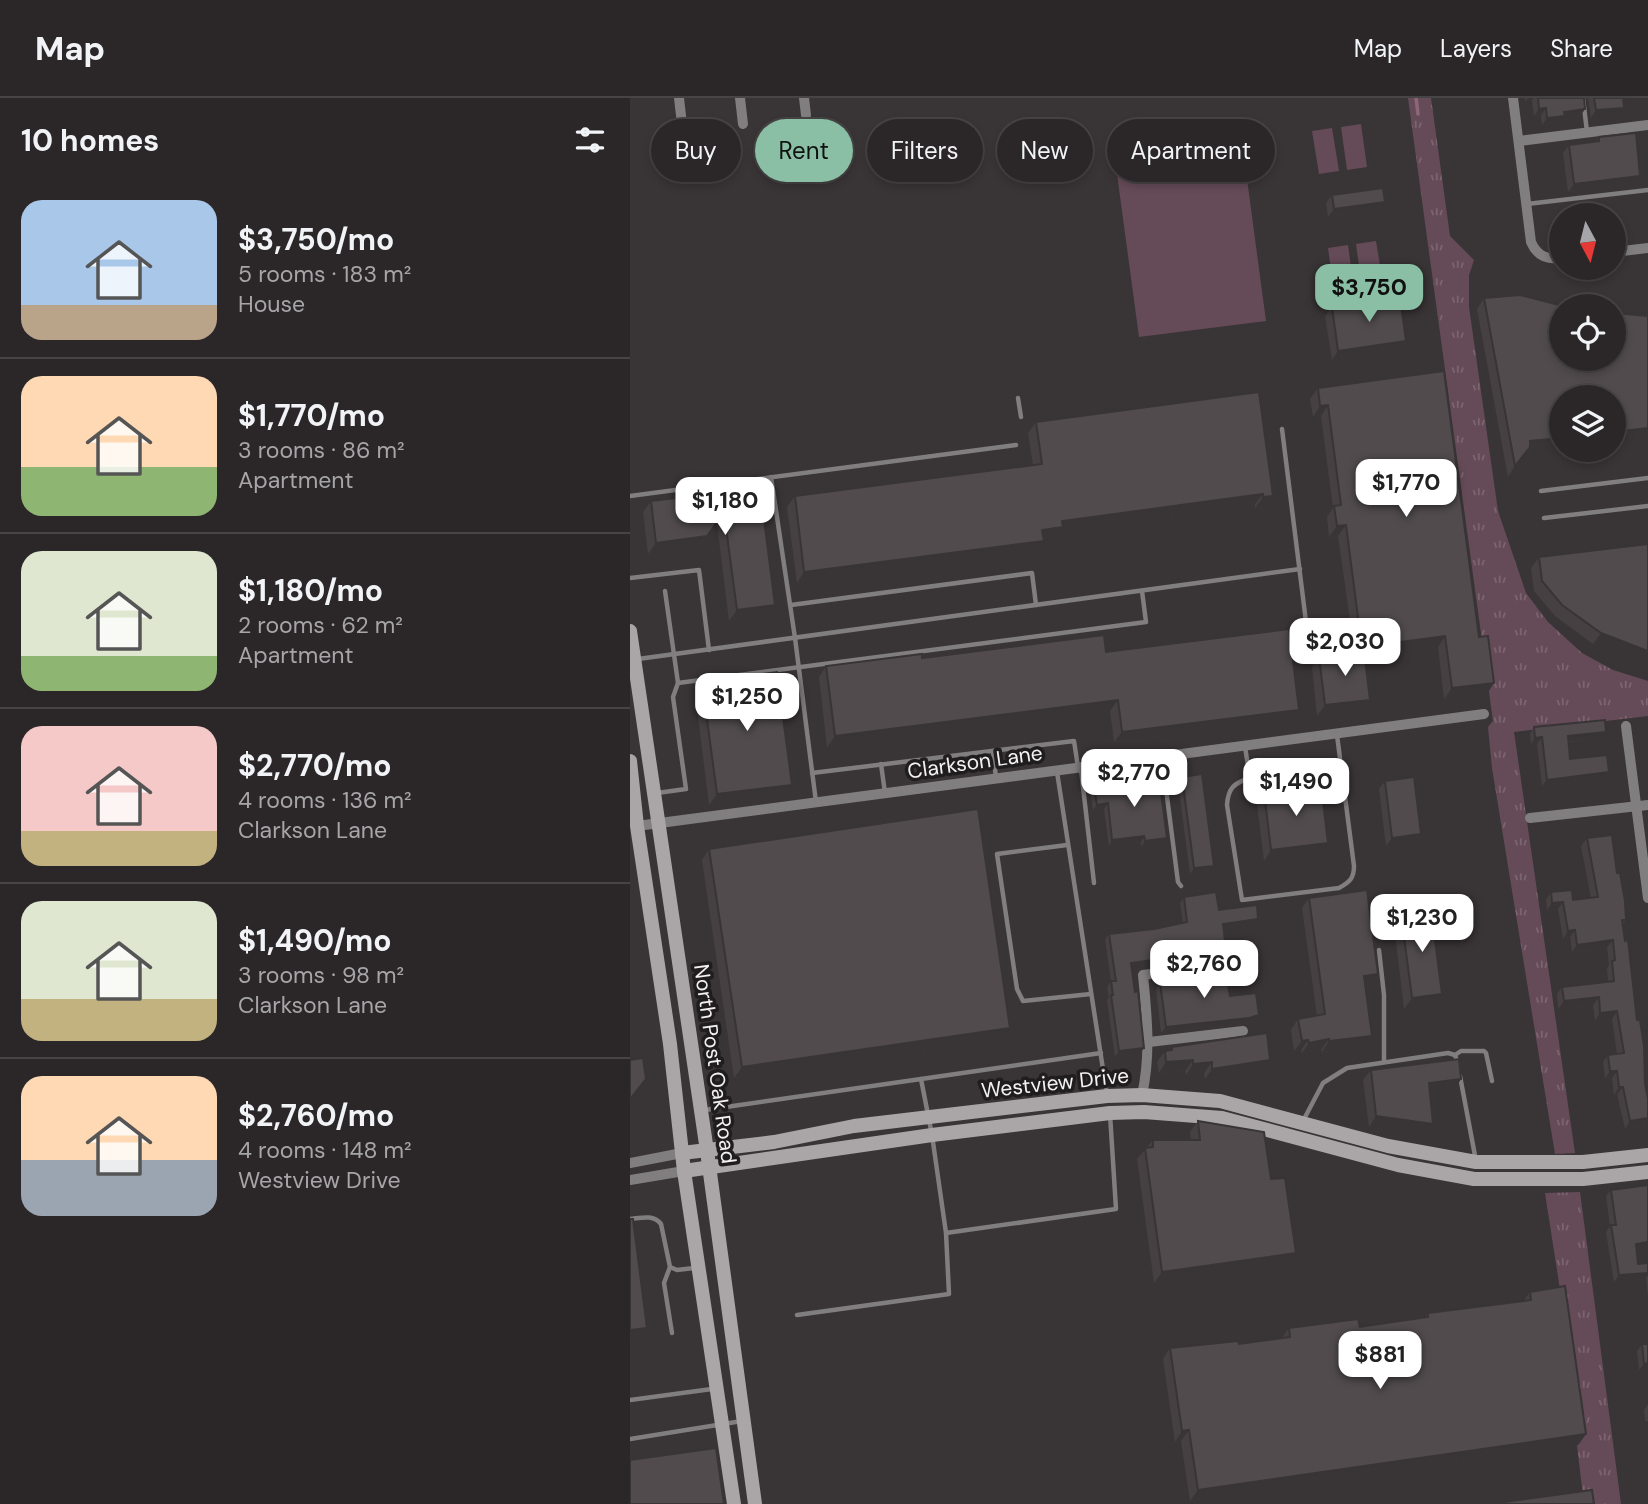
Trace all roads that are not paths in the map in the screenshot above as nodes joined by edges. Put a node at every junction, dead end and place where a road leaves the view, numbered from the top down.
1 (679, 98) edge
2 (740, 98) edge
3 (804, 98) edge
4 (1513, 98) edge
5 (1583, 98) edge
6 (806, 115) dead end
7 (681, 119) edge
8 (743, 124) dead end
9 (1648, 125) edge
10 (1587, 132) junction
11 (1518, 141) junction
12 (1648, 190) edge
13 (1526, 204) junction
14 (1648, 248) edge
15 (1626, 251) edge
16 (1549, 260) edge
17 (1018, 398) dead end
18 (1021, 417) dead end
19 (1282, 429) dead end
20 (1016, 445) dead end
21 (771, 477) junction
22 (1648, 478) edge
23 (1541, 491) dead end
24 (630, 496) edge
25 (1648, 506) edge
26 (1544, 518) dead end
27 (1300, 569) junction
28 (630, 578) edge
29 (666, 591) dead end
30 (1142, 591) junction
31 (790, 605) junction
32 (1036, 605) junction
33 (630, 631) edge
34 (795, 638) junction
35 (709, 650) junction
36 (674, 654) junction
37 (1310, 654) dead end
38 (635, 660) junction
39 (799, 667) junction
40 (678, 683) junction
41 (1484, 714) dead end
42 (1626, 726) dead end
43 (1336, 734) junction
44 (1245, 746) junction
45 (993, 751) junction
46 (1162, 757) junction
47 (630, 761) edge
48 (881, 764) junction
49 (1080, 768) junction
50 (1341, 768) junction
51 (1056, 771) junction
52 (812, 772) junction
53 (1250, 778) junction
54 (996, 779) junction
55 (654, 793) junction
56 (885, 793) junction
57 (816, 803) junction
58 (1648, 805) edge
59 (1636, 806) junction
60 (1530, 818) dead end
61 (658, 823) junction
62 (637, 826) junction
63 (1068, 845) junction
64 (1094, 883) dead end
65 (1181, 886) dead end
66 (1648, 898) edge
67 (671, 913) junction
68 (650, 916) junction
69 (1379, 950) dead end
70 (1218, 965) dead end
71 (1091, 994) junction
72 (1243, 1031) dead end
73 (1149, 1042) junction
74 (1101, 1053) junction
75 (1455, 1055) junction
76 (1384, 1062) junction
77 (921, 1079) junction
78 (1492, 1081) dead end
79 (1142, 1095) junction
80 (1107, 1096) junction
81 (700, 1111) junction
82 (1110, 1113) junction
83 (929, 1117) junction
84 (1302, 1122) junction
85 (932, 1135) junction
86 (707, 1151) junction
87 (682, 1153) junction
88 (1648, 1155) edge
89 (1476, 1162) junction
90 (630, 1163) edge
91 (709, 1168) junction
92 (684, 1171) junction
93 (1648, 1172) edge
94 (630, 1180) edge
95 (630, 1220) edge
96 (946, 1233) junction
97 (670, 1267) junction
98 (699, 1268) junction
99 (797, 1315) dead end
100 (671, 1333) dead end
101 (717, 1388) junction
102 (630, 1400) edge
103 (743, 1421) junction
104 (723, 1424) junction
105 (630, 1438) edge
106 (734, 1504) edge
107 (755, 1504) edge

1 - 7 street
2 - 8 street
3 - 6 street
4 - 11 street
5 - 10 lane
9 - 10 street
10 - 11 street
11 - 13 street
12 - 13 lane
13 - 16 street
14 - 15 street
17 - 18 lane
19 - 27 lane
20 - 21 lane
21 - 24 lane
21 - 31 lane
22 - 23 lane
25 - 26 lane
27 - 30 lane
27 - 37 lane
28 - 35 lane
29 - 36 lane
30 - 32 lane
30 - 39 lane
31 - 32 lane
31 - 34 lane
32 - 34 lane
33 - 38 main road, North Post Oak Road
34 - 35 lane
34 - 39 lane
35 - 36 lane
36 - 38 lane
36 - 40 lane
38 - 55 main road, North Post Oak Road
39 - 40 lane
39 - 52 lane
40 - 55 lane
41 - 43 street, Clarkson Lane
42 - 59 street
43 - 44 street, Clarkson Lane
43 - 50 lane
44 - 46 street, Clarkson Lane
44 - 53 lane
45 - 48 lane
45 - 49 lane
45 - 54 lane
46 - 49 street, Clarkson Lane
46 - 65 lane
47 - 62 main road, North Post Oak Road
48 - 52 lane
48 - 56 lane
49 - 51 street, Clarkson Lane
49 - 64 lane
50 - 53 lane
50 - 53 lane
51 - 54 street, Clarkson Lane
51 - 63 lane
52 - 57 lane
54 - 56 street, Clarkson Lane
55 - 61 main road, North Post Oak Road
56 - 57 street, Clarkson Lane
57 - 61 street, Clarkson Lane
58 - 59 street
59 - 60 street
59 - 66 street
61 - 62 street, Clarkson Lane
61 - 67 main road, North Post Oak Road
62 - 68 main road, North Post Oak Road
63 - 71 lane
63 - 71 lane
67 - 68 lane
67 - 81 main road, North Post Oak Road
68 - 87 main road, North Post Oak Road
69 - 76 lane
70 - 73 street
71 - 74 lane
72 - 73 street
73 - 79 street
74 - 77 lane
74 - 80 lane
75 - 76 lane
75 - 78 lane
75 - 89 lane
76 - 84 lane
77 - 81 lane
77 - 83 lane
79 - 80 main road, Westview Drive
79 - 84 main road, Westview Drive
80 - 82 lane
80 - 83 main road, Westview Drive
81 - 86 main road, North Post Oak Road
82 - 85 main road, Westview Drive
82 - 93 main road, Westview Drive
82 - 96 lane
83 - 85 lane
83 - 86 main road, Westview Drive
84 - 89 main road, Westview Drive
85 - 91 main road, Westview Drive
85 - 96 lane
86 - 87 main road, Westview Drive
86 - 91 main road, North Post Oak Road
87 - 90 street, Westview Drive
87 - 92 main road, North Post Oak Road
88 - 89 main road, Westview Drive
91 - 92 main road, Westview Drive
91 - 103 main road, North Post Oak Road
92 - 94 street, Westview Drive
92 - 98 main road, North Post Oak Road
95 - 97 lane
96 - 99 lane
97 - 98 lane
97 - 100 lane
98 - 101 main road, North Post Oak Road
101 - 102 lane
101 - 104 main road, North Post Oak Road
103 - 104 lane
103 - 107 main road, North Post Oak Road
104 - 105 lane
104 - 106 main road, North Post Oak Road

